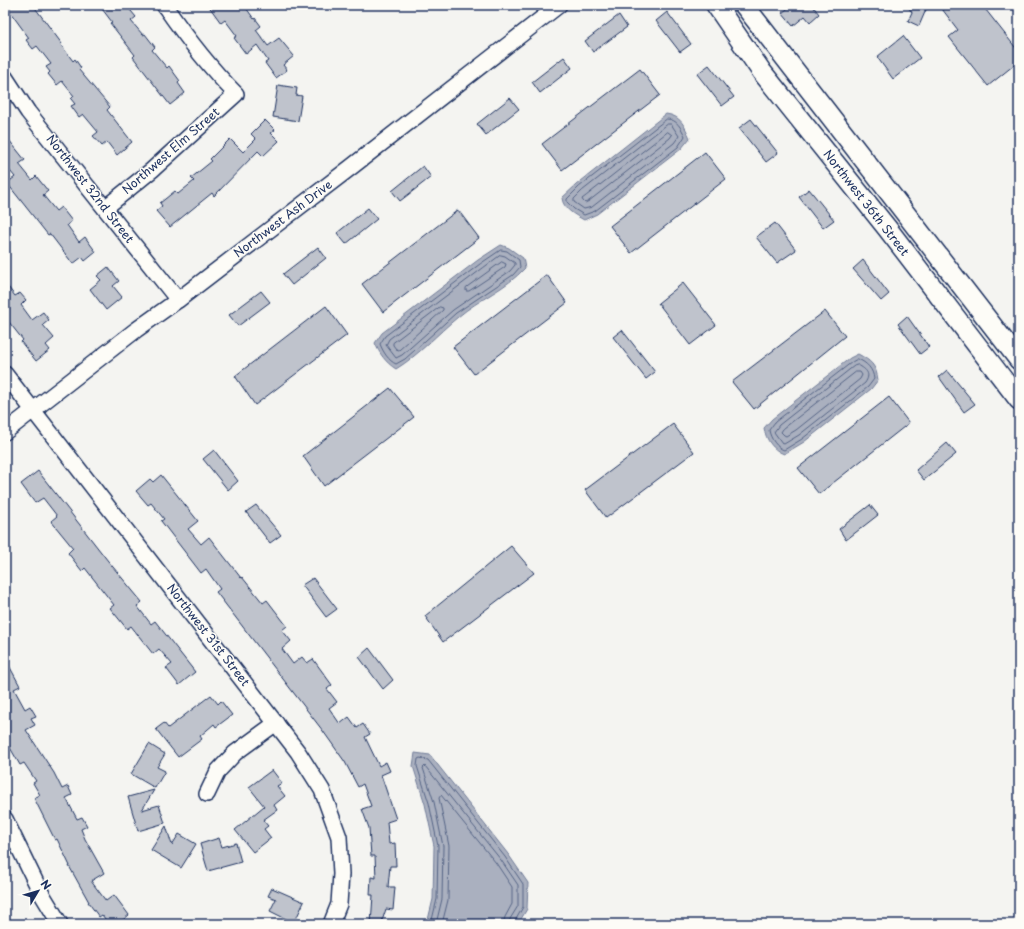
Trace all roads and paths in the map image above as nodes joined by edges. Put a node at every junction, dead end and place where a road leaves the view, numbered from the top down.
1 (164, 5) edge
2 (559, 5) edge
3 (716, 5) edge
4 (744, 5) edge
5 (5, 77) edge
6 (105, 208) junction
7 (178, 300) junction
8 (1019, 360) edge
9 (5, 374) edge
10 (1019, 400) edge
11 (33, 410) junction
12 (5, 432) edge
13 (276, 723) junction
14 (207, 794) dead end
15 (5, 819) edge
16 (60, 924) edge
17 (331, 924) edge

1 - 6 street, Northwest Elm Street
2 - 7 street, Northwest Ash Drive
3 - 10 main road, Northwest 36th Street
4 - 8 main road, Northwest 36th Street
5 - 6 street, Northwest 32nd Street
6 - 7 street, Northwest 32nd Street
7 - 11 street, Northwest Ash Drive
9 - 11 street, Northwest 31st Street
11 - 12 street, Northwest Ash Drive
11 - 13 street, Northwest 31st Street
13 - 14 street
13 - 17 street, Northwest 31st Street
15 - 16 street

